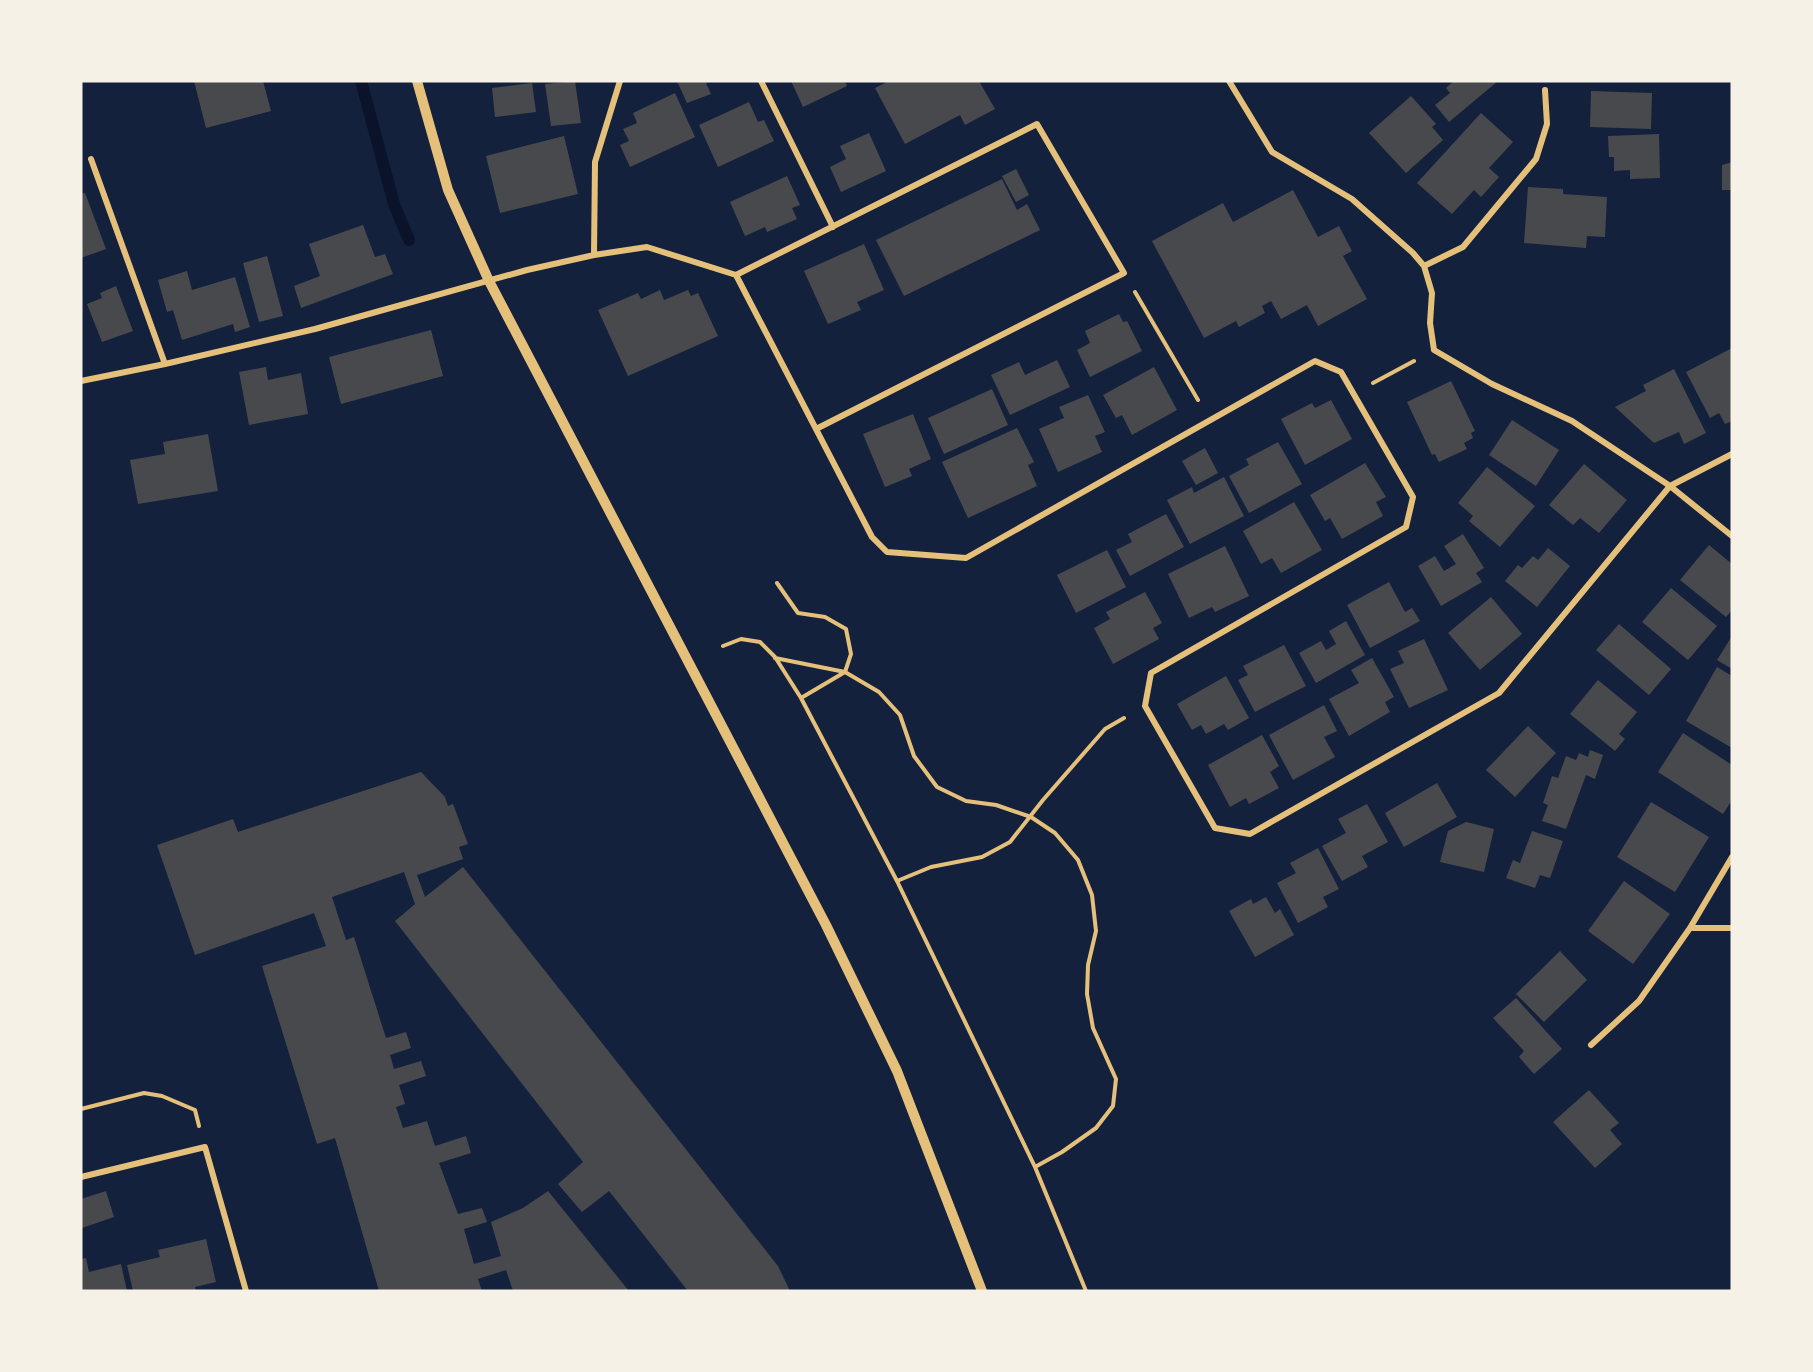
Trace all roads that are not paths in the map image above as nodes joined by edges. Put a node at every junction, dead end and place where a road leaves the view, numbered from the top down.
1 (417, 81) edge
2 (620, 81) edge
3 (761, 81) edge
4 (1229, 81) edge
5 (1545, 90) dead end
6 (91, 159) dead end
7 (833, 227) junction
8 (594, 255) junction
9 (1424, 266) junction
10 (736, 275) junction
11 (489, 281) junction
12 (165, 364) junction
13 (81, 381) edge
14 (816, 429) junction
15 (1732, 454) edge
16 (1670, 486) junction
17 (1732, 536) edge
18 (1732, 857) edge
19 (1690, 928) junction
20 (1732, 928) edge
21 (1591, 1045) dead end
22 (81, 1177) edge
23 (246, 1291) edge
24 (982, 1291) edge

1 - 11 street
2 - 8 street
3 - 7 street
4 - 9 street
5 - 9 street
6 - 12 street
7 - 10 street
7 - 14 street
8 - 10 street
8 - 11 street
9 - 16 street
10 - 14 street
11 - 12 street
11 - 24 street
12 - 13 street
14 - 16 street
15 - 16 street
16 - 17 street
18 - 19 street
19 - 20 street
19 - 21 street
22 - 23 street

